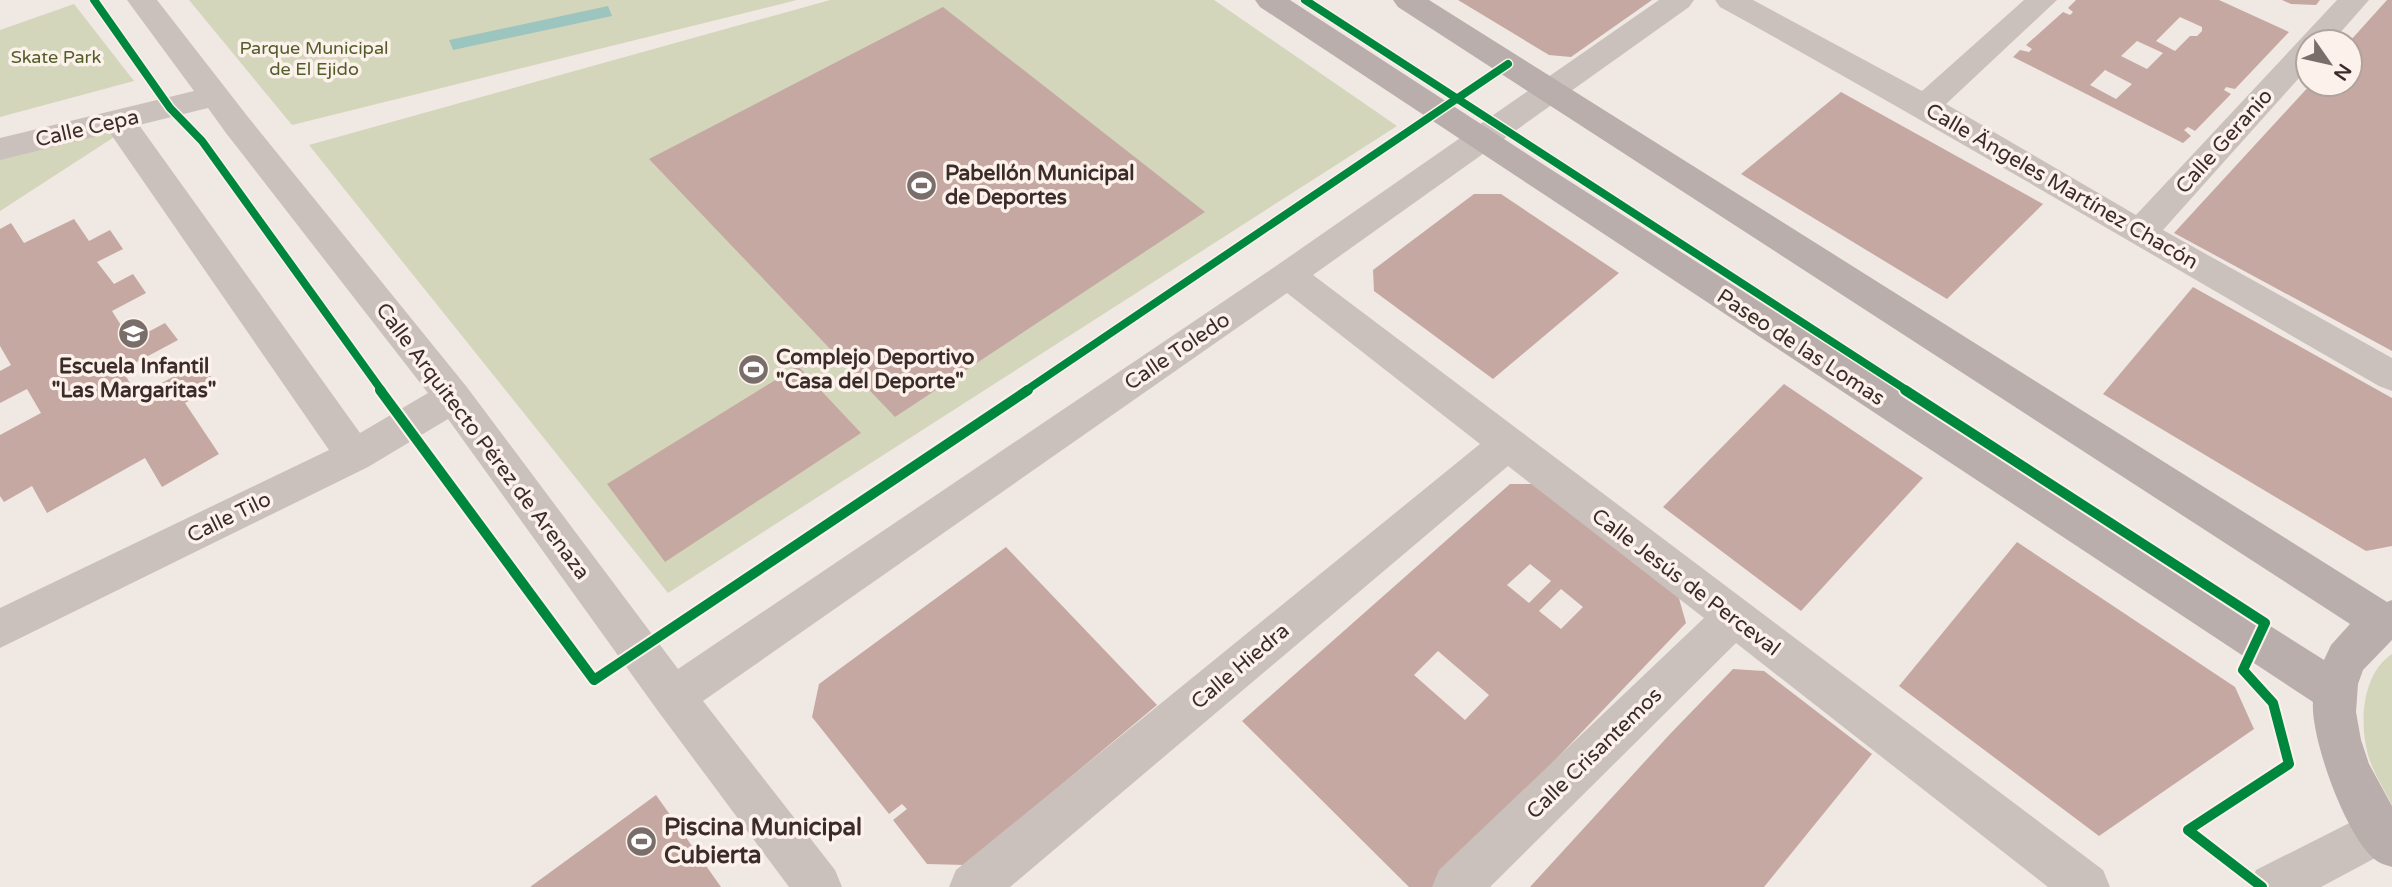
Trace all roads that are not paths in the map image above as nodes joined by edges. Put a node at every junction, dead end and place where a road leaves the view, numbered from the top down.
1 (142, 0) edge
2 (1270, 0) edge
3 (1408, 0) edge
4 (1679, 0) edge
5 (1730, 0) edge
6 (2042, 0) edge
7 (2354, 0) edge
8 (2328, 28) edge
9 (2294, 64) edge
10 (1550, 90) junction
11 (215, 96) junction
12 (1925, 106) junction
13 (118, 121) junction
14 (1481, 139) junction
15 (0, 149) edge
16 (2140, 233) junction
17 (1288, 275) junction
18 (2392, 376) edge
19 (453, 397) junction
20 (1506, 445) junction
21 (354, 456) junction
22 (1732, 618) junction
23 (2388, 620) edge
24 (0, 629) edge
25 (2334, 691) junction
26 (673, 697) junction
27 (2386, 837) edge
28 (818, 887) edge
29 (973, 887) edge
30 (1456, 887) edge
31 (2086, 887) edge
32 (2273, 887) edge

1 - 11 street, Calle Arquitecto Pérez de Arenaza
2 - 14 main road, Paseo de las Lomas
3 - 10 main road
4 - 10 street, Calle Toledo
5 - 12 street, Calle Ängeles Martínez Chacón
6 - 12 street
7 - 8 street
9 - 16 street, Calle Geranio
10 - 14 street, Calle Toledo
10 - 23 main road
11 - 13 street, Calle Cepa
11 - 19 street, Calle Arquitecto Pérez de Arenaza
12 - 16 street, Calle Ängeles Martínez Chacón
13 - 15 street, Calle Cepa
13 - 21 street
14 - 17 street, Calle Toledo
14 - 25 main road, Paseo de las Lomas
16 - 18 street, Calle Ängeles Martínez Chacón
17 - 20 street, Calle Jesús de Perceval
17 - 26 street, Calle Toledo
19 - 21 street, Calle Tilo
19 - 26 street, Calle Arquitecto Pérez de Arenaza
20 - 22 street, Calle Jesús de Perceval
20 - 29 street, Calle Hiedra
21 - 24 street, Calle Tilo
22 - 30 street, Calle Crisantemos
22 - 31 street, Calle Jesús de Perceval
23 - 25 main road
25 - 27 main road
26 - 28 street, Calle Arquitecto Pérez de Arenaza
27 - 32 street

